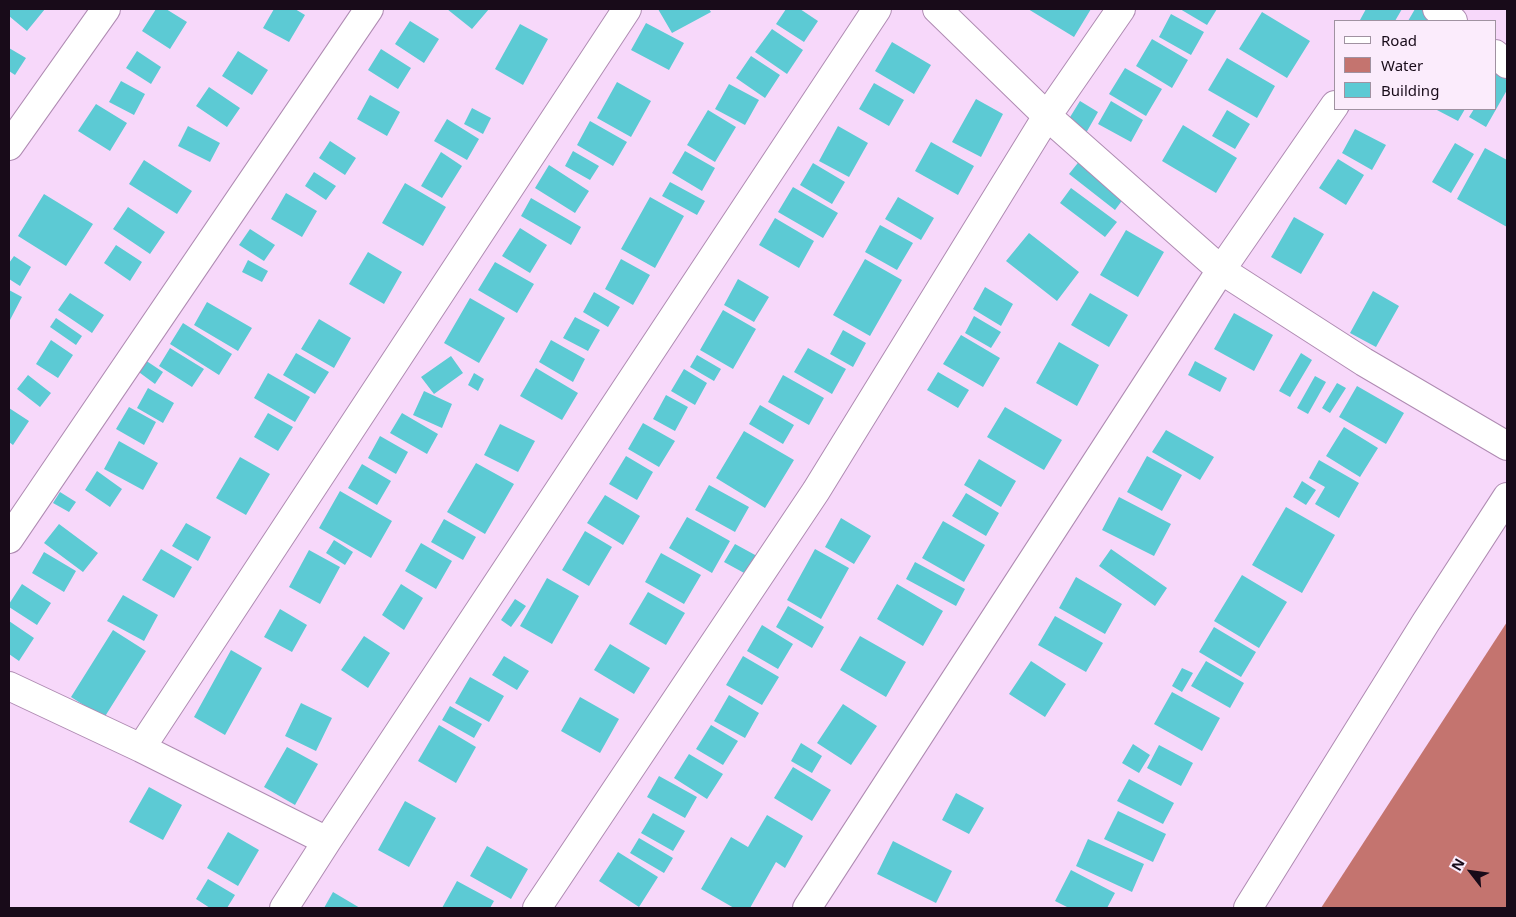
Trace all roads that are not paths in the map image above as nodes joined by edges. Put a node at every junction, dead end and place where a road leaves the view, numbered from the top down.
1 (106, 9) edge
2 (369, 9) edge
3 (627, 9) edge
4 (876, 9) edge
5 (937, 9) edge
6 (1121, 9) edge
7 (1438, 9) edge
8 (1452, 20) edge
9 (1496, 55) edge
10 (1507, 64) edge
11 (1334, 106) edge
12 (1047, 116) junction
13 (9, 146) edge
14 (1221, 270) junction
15 (1507, 446) edge
16 (1507, 498) edge
17 (9, 539) edge
18 (9, 686) edge
19 (141, 748) junction
20 (327, 841) junction
21 (284, 908) edge
22 (537, 908) edge
23 (807, 908) edge
24 (1248, 908) edge

1 - 13 street
2 - 17 street
3 - 19 street
4 - 20 street
5 - 12 street
6 - 12 street
7 - 8 street
9 - 10 street
11 - 14 street
12 - 14 street
12 - 22 street
14 - 15 street
14 - 23 street
16 - 24 street
18 - 19 street
19 - 20 street
20 - 21 street

